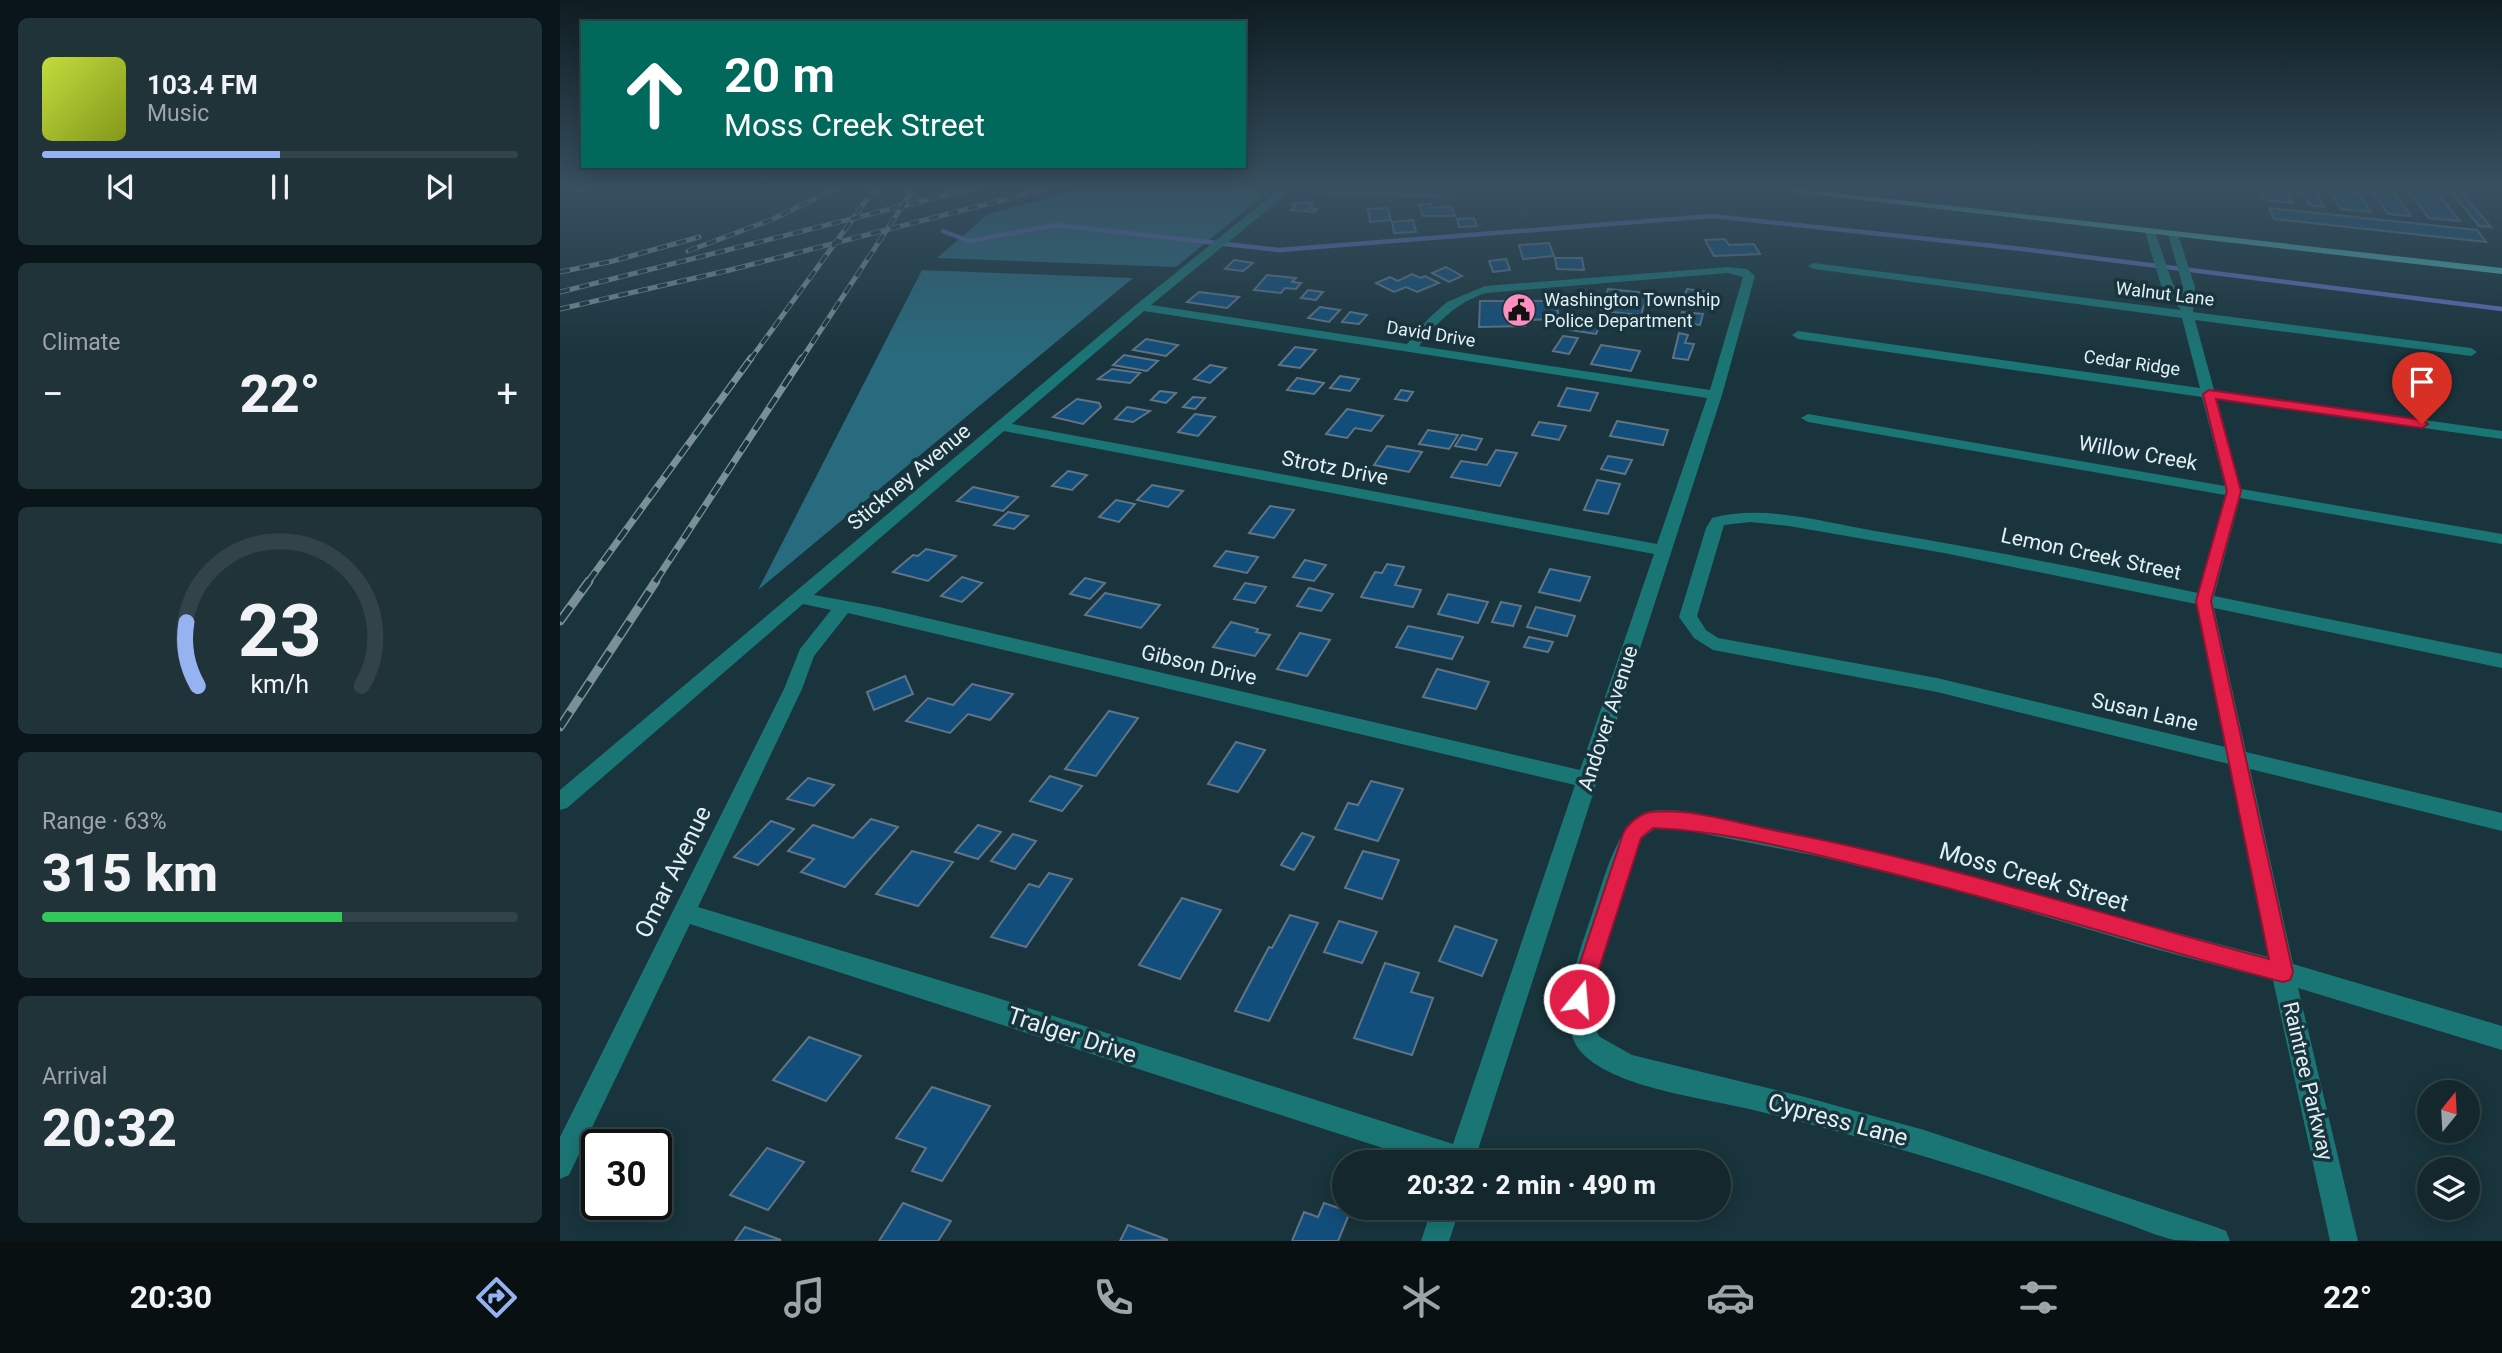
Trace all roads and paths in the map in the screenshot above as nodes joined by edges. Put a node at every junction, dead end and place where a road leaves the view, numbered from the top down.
1 (1217, 245) edge
2 (2154, 245) edge
3 (2176, 245) edge
4 (2270, 245) edge
5 (1814, 266) dead end
6 (2502, 271) edge
7 (1141, 307) junction
8 (2187, 311) junction
9 (1798, 335) dead end
10 (1410, 349) junction
11 (2471, 352) dead end
12 (2209, 394) junction
13 (1715, 395) junction
14 (1808, 418) dead end
15 (1000, 426) junction
16 (2502, 435) edge
17 (2234, 491) junction
18 (2502, 539) edge
19 (1663, 550) junction
20 (800, 598) junction
21 (2204, 601) junction
22 (843, 607) junction
23 (1775, 655) joint
24 (2502, 661) edge
25 (2236, 757) junction
26 (1587, 780) junction
27 (560, 802) edge
28 (2502, 822) edge
29 (682, 912) junction
30 (1605, 915) joint
31 (2283, 972) junction
32 (2502, 1038) edge
33 (1427, 1150) edge
34 (1465, 1150) edge
35 (560, 1166) edge
36 (1442, 1220) edge
37 (1435, 1241) edge
38 (2216, 1241) edge
39 (2344, 1241) edge

1 - 7 street, Stickney Avenue
2 - 8 street, Raintree Parkway
3 - 8 street, Raintree Parkway
4 - 6 main road
5 - 8 street, Walnut Lane
7 - 10 street, David Drive
7 - 15 street, Stickney Avenue
8 - 11 street, Walnut Lane
8 - 12 street, Raintree Parkway
9 - 12 street, Cedar Ridge
10 - 13 street, David Drive
10 - 13 street, Andover Avenue
12 - 16 street, Cedar Ridge
12 - 17 street, Raintree Parkway
13 - 19 street, Andover Avenue
14 - 17 street, Willow Creek
15 - 19 street, Strotz Drive
15 - 20 street, Stickney Avenue
17 - 18 street, Willow Creek
17 - 21 street, Raintree Parkway
19 - 26 street, Andover Avenue
20 - 22 street, Gibson Drive
20 - 27 street, Stickney Avenue
21 - 23 street, Lemon Creek Street
21 - 24 street, Lemon Creek Street
21 - 25 street, Raintree Parkway
22 - 26 street, Gibson Drive
22 - 29 street, Omar Avenue
23 - 25 street, Susan Lane
25 - 28 street, Susan Lane
25 - 31 street, Raintree Parkway
26 - 34 street, Andover Avenue
29 - 33 street, Tralger Drive
29 - 35 street, Omar Avenue
30 - 31 street, Moss Creek Street
30 - 38 street, Cypress Lane
31 - 32 street, Moss Creek Street
31 - 39 street, Raintree Parkway
36 - 37 street

